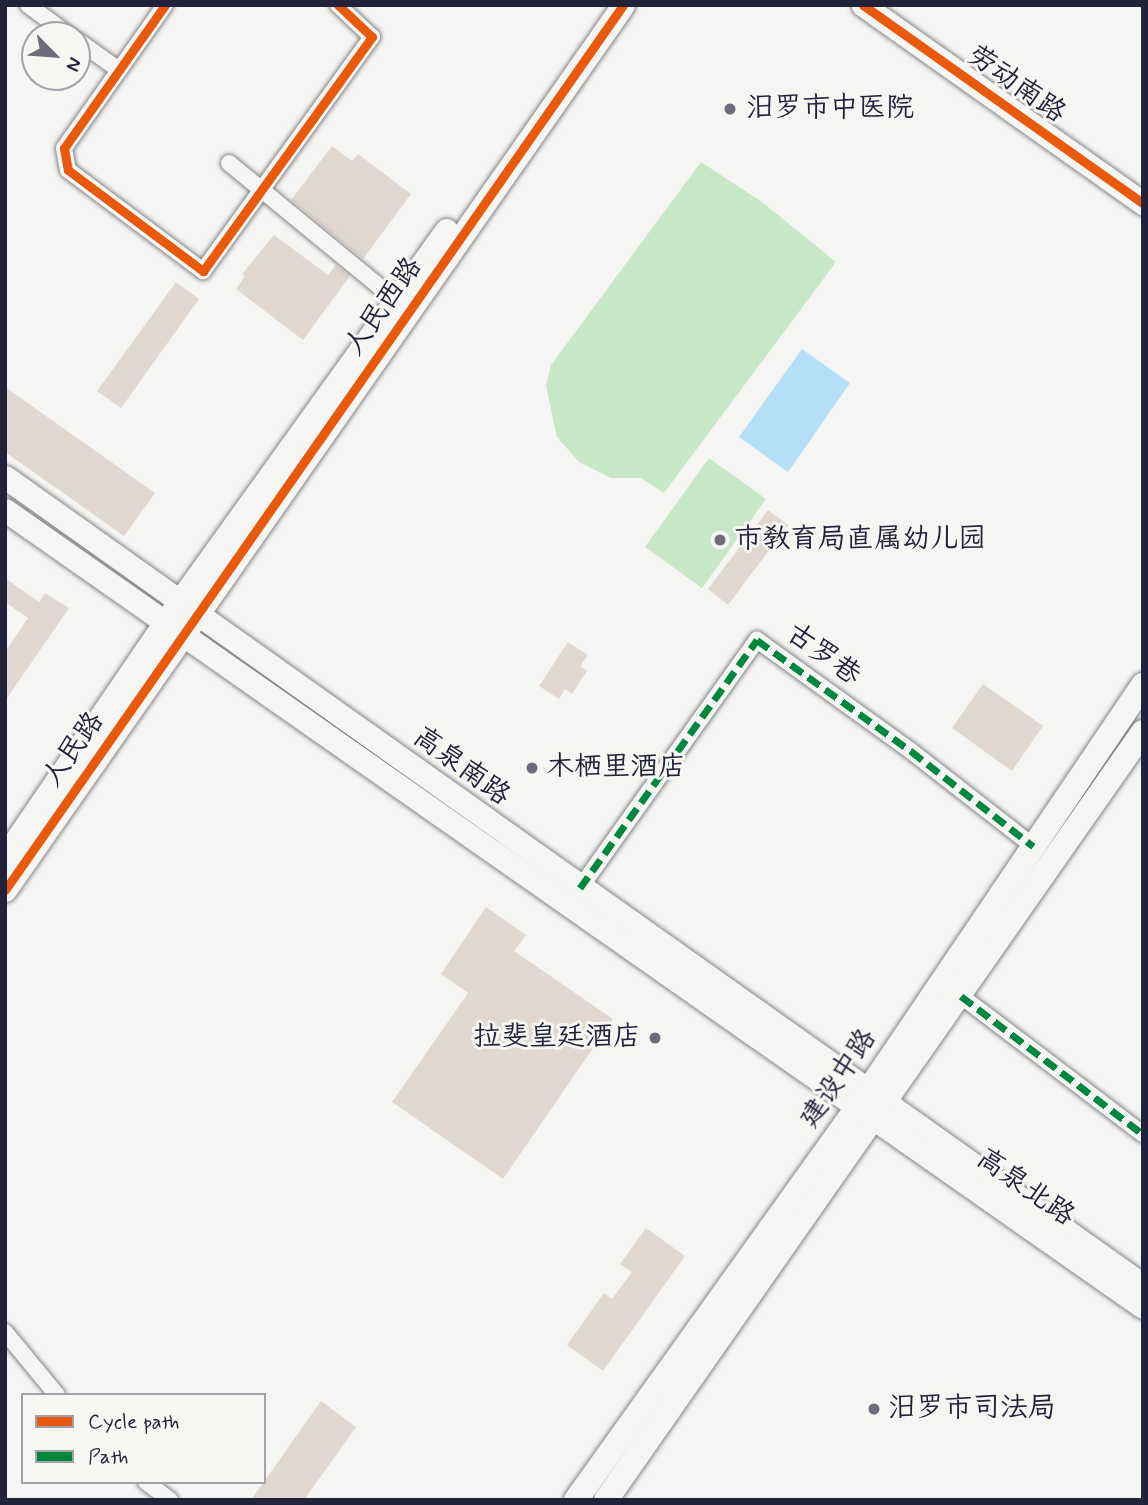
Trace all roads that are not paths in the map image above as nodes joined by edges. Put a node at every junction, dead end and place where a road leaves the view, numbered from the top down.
1 (28, 5) edge
2 (165, 5) edge
3 (338, 5) edge
4 (607, 5) edge
5 (623, 5) edge
6 (863, 5) edge
7 (888, 5) edge
8 (50, 21) edge
9 (91, 50) edge
10 (119, 70) junction
11 (229, 163) dead end
12 (1143, 186) edge
13 (262, 193) junction
14 (1143, 203) edge
15 (396, 300) junction
16 (5, 477) edge
17 (5, 510) edge
18 (188, 608) junction
19 (173, 629) junction
20 (1143, 685) edge
21 (1143, 732) edge
22 (1033, 846) junction
23 (5, 856) edge
24 (580, 888) junction
25 (5, 890) edge
26 (961, 996) junction
27 (870, 1104) junction
28 (1143, 1134) edge
29 (1143, 1285) edge
30 (1143, 1307) edge
31 (5, 1332) edge
32 (55, 1393) edge
33 (149, 1484) edge
34 (170, 1500) edge
35 (576, 1500) edge
36 (606, 1500) edge

1 - 8 street
2 - 10 street
3 - 13 street
4 - 15 street, 人民西路
5 - 18 street, 人民西路
6 - 14 street, 劳动南路
7 - 12 street, 劳动南路
9 - 10 street
10 - 13 street
11 - 13 street
13 - 15 street
15 - 18 street, 人民西路
16 - 18 street, 高泉南路
17 - 19 street, 高泉南路
18 - 19 street, 人民路
18 - 24 street, 高泉南路
19 - 23 street, 人民路
19 - 25 street, 人民路
19 - 27 street, 高泉南路
20 - 22 main road, 建设中路
21 - 26 main road, 建设中路
22 - 24 street, 古罗巷
22 - 27 main road, 建设中路
24 - 27 street, 高泉南路
26 - 27 main road, 建设中路
26 - 28 street
27 - 29 street, 高泉北路
27 - 30 street, 高泉北路
27 - 35 main road, 建设中路
27 - 36 main road, 建设中路
31 - 32 street
33 - 34 street

